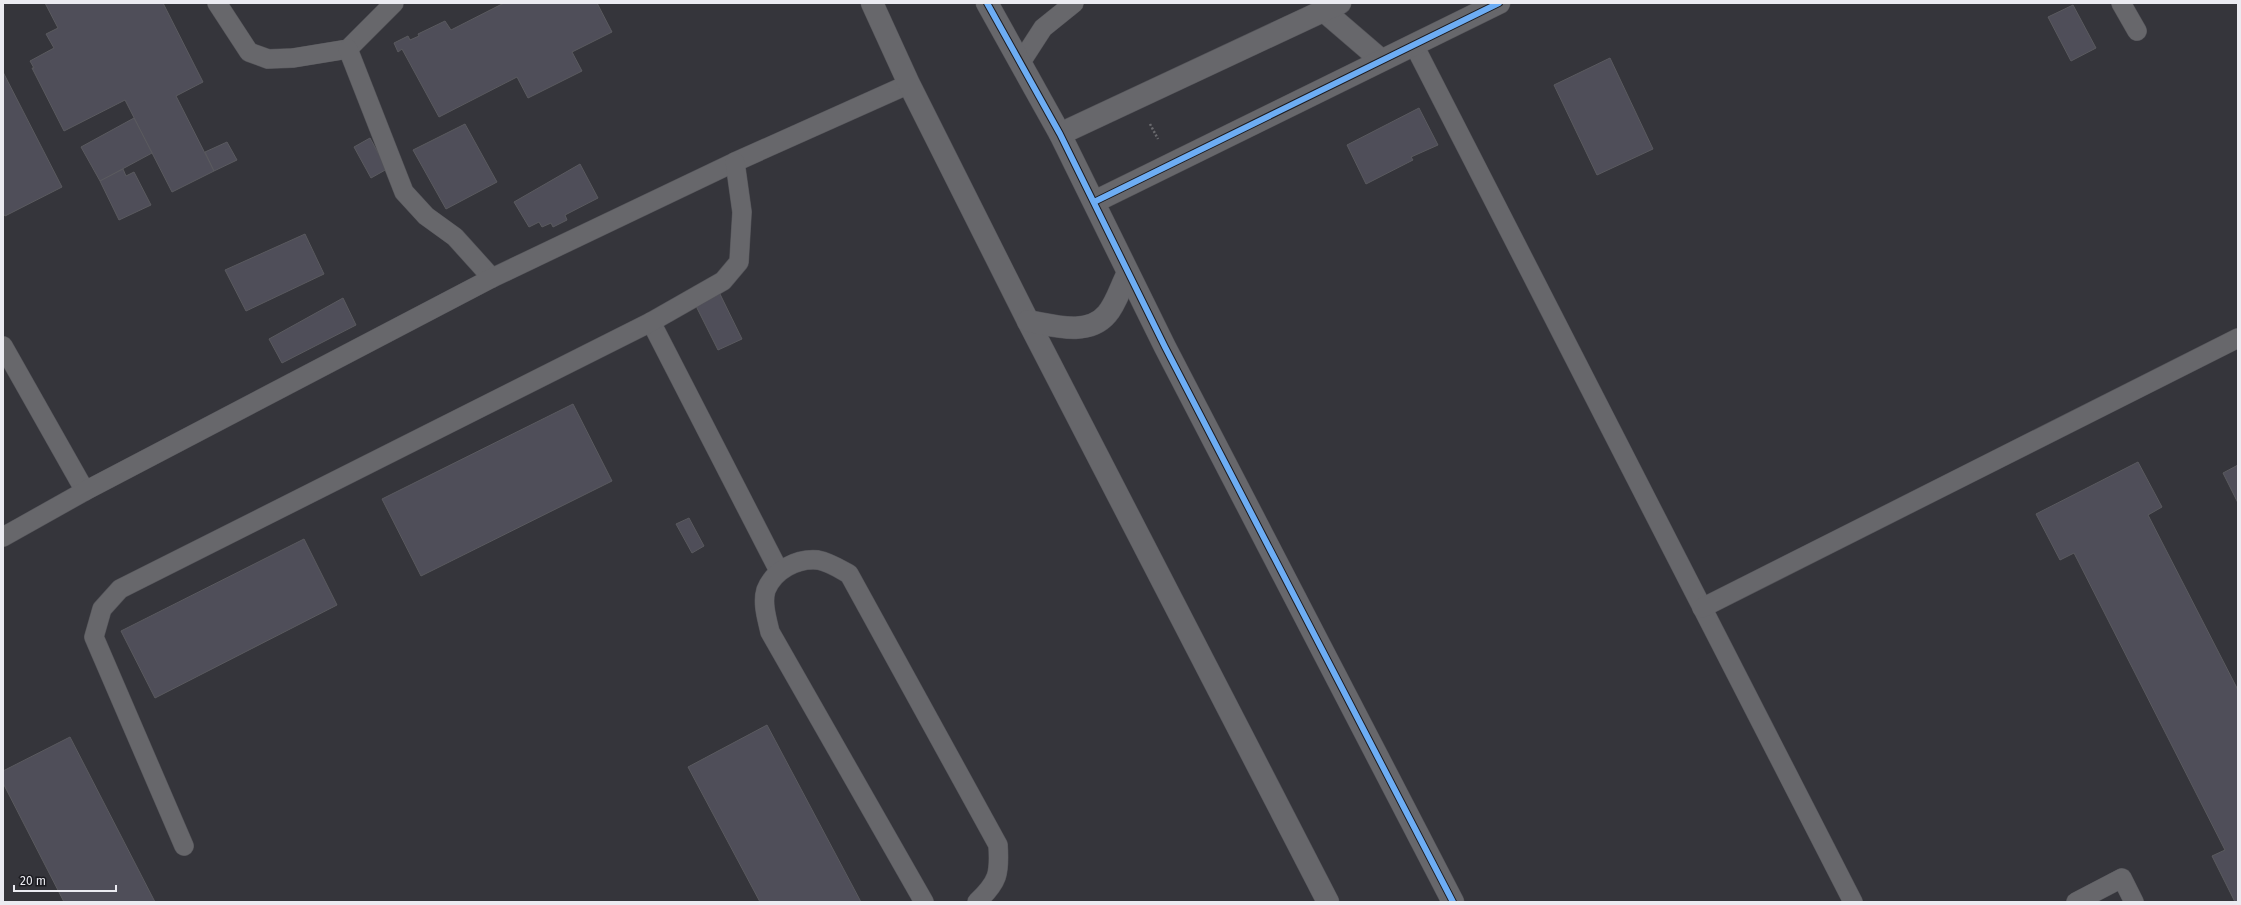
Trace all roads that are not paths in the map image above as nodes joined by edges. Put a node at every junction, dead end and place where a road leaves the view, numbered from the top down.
1 (217, 3) edge
2 (394, 3) edge
3 (872, 3) edge
4 (987, 3) edge
5 (1074, 3) edge
6 (1499, 3) edge
7 (2121, 3) edge
8 (1332, 7) edge
9 (2137, 31) dead end
10 (1414, 44) junction
11 (348, 49) junction
12 (1381, 60) junction
13 (1021, 62) junction
14 (910, 84) junction
15 (1060, 134) junction
16 (735, 162) junction
17 (1094, 202) junction
18 (1128, 273) junction
19 (492, 278) junction
20 (1028, 321) junction
21 (651, 322) junction
22 (2238, 338) edge
23 (3, 346) edge
24 (85, 491) junction
25 (3, 537) edge
26 (779, 571) junction
27 (1702, 608) junction
28 (184, 846) dead end
29 (924, 902) edge
30 (977, 902) edge
31 (1328, 902) edge
32 (1453, 902) edge
33 (1853, 902) edge
34 (2076, 902) edge
35 (2134, 902) edge

1 - 11 lane
2 - 11 lane
3 - 14 street
4 - 13 street
5 - 13 lane
6 - 10 street
7 - 9 lane
8 - 12 street
8 - 15 street
10 - 12 street
10 - 27 lane
11 - 19 lane
12 - 17 street
13 - 15 street
14 - 16 lane
14 - 20 street
15 - 17 street
16 - 19 lane
16 - 21 lane
17 - 18 street
18 - 20 street
18 - 32 street
19 - 24 lane
20 - 31 street
21 - 26 lane
21 - 28 lane
22 - 27 lane
23 - 24 lane
24 - 25 lane
26 - 29 lane
26 - 30 lane
27 - 33 lane
34 - 35 lane

